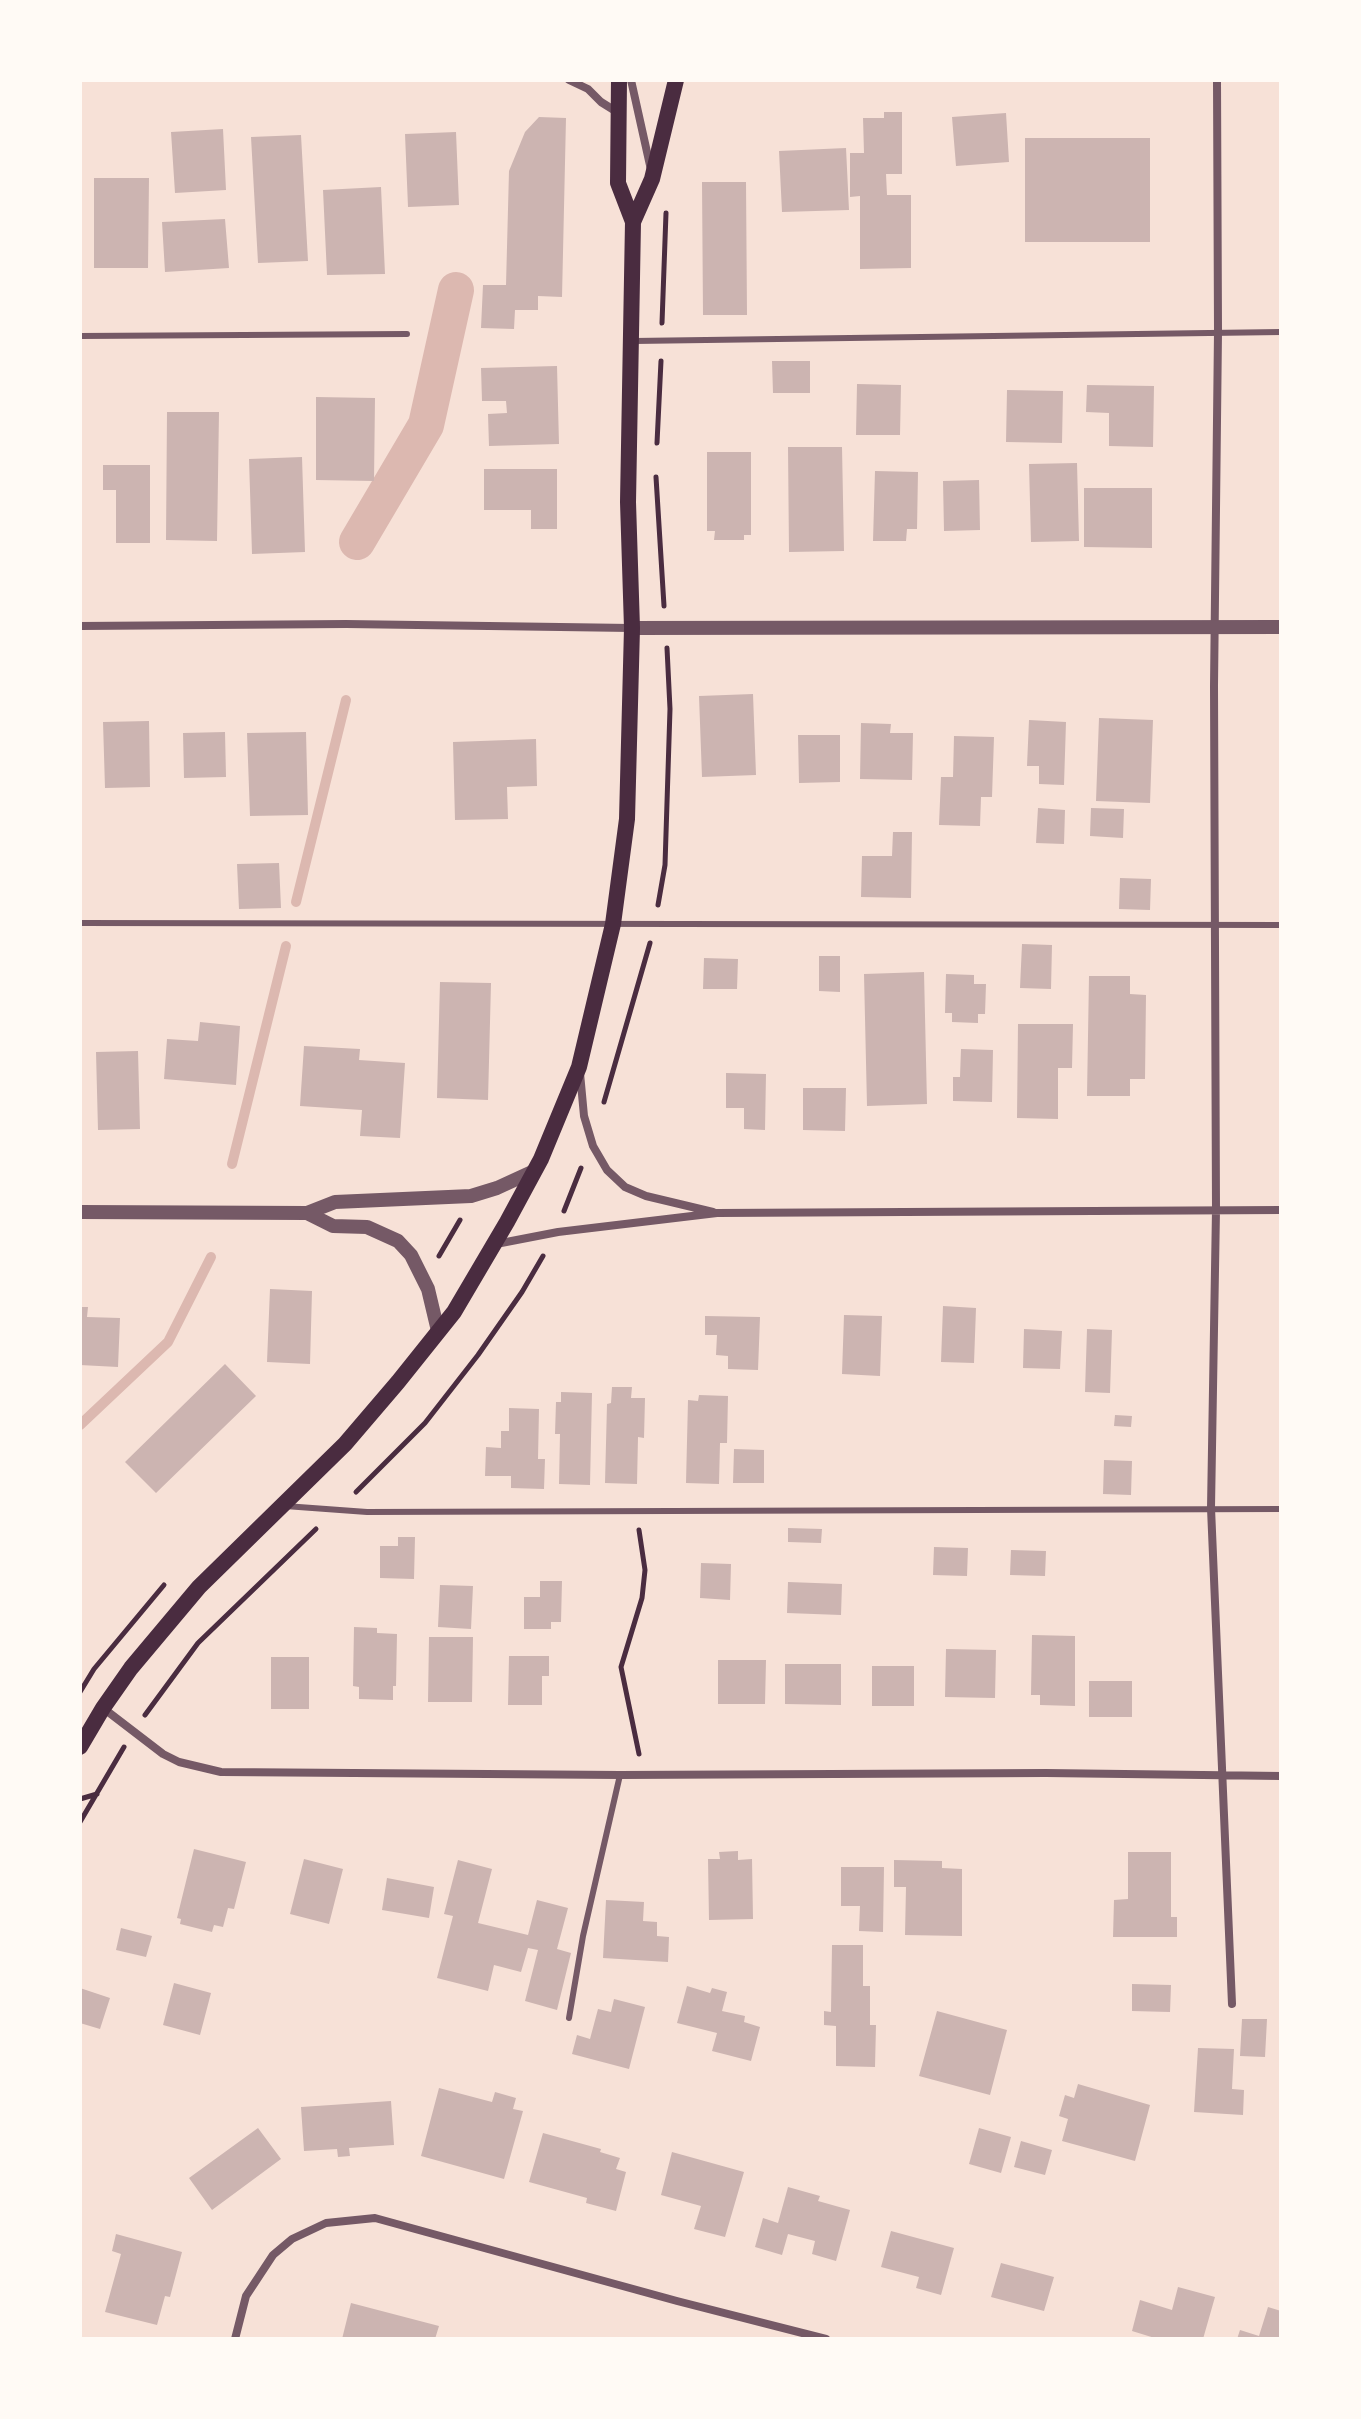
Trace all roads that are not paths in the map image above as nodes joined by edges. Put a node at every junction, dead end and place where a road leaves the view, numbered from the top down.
1 (569, 80) edge
2 (619, 80) edge
3 (631, 80) edge
4 (676, 80) edge
5 (1217, 80) edge
6 (617, 112) junction
7 (652, 179) junction
8 (633, 222) junction
9 (1218, 332) junction
10 (1281, 332) edge
11 (407, 334) dead end
12 (80, 336) edge
13 (631, 341) junction
14 (80, 626) edge
15 (1214, 627) junction
16 (1281, 627) edge
17 (632, 628) junction
18 (80, 923) edge
19 (613, 924) junction
20 (1281, 925) edge
21 (1215, 926) junction
22 (579, 1067) junction
23 (534, 1171) junction
24 (1216, 1210) junction
25 (1281, 1210) edge
26 (80, 1212) edge
27 (307, 1213) junction
28 (717, 1213) junction
29 (495, 1244) junction
30 (438, 1331) junction
31 (281, 1506) junction
32 (1211, 1508) junction
33 (1281, 1509) edge
34 (103, 1708) junction
35 (80, 1747) edge
36 (620, 1775) junction
37 (1222, 1776) junction
38 (1281, 1776) edge
39 (1232, 2004) dead end
40 (569, 2018) dead end
41 (235, 2339) edge
42 (826, 2339) edge

1 - 6 street
2 - 6 main road
3 - 7 street
4 - 7 main road
5 - 9 street
6 - 8 main road
7 - 8 main road
8 - 13 main road
9 - 10 lane
9 - 13 lane
9 - 15 street
11 - 12 lane
13 - 17 main road
14 - 17 street
15 - 16 street
15 - 17 street
15 - 21 street
17 - 19 main road
18 - 19 lane
19 - 21 lane
19 - 22 main road
20 - 21 lane
21 - 24 street
22 - 23 main road
22 - 28 street
23 - 27 street
23 - 29 main road
24 - 25 street
24 - 28 street
24 - 32 street
26 - 27 street
27 - 30 street
28 - 29 street
29 - 30 main road
30 - 31 main road
31 - 32 lane
31 - 34 main road
32 - 33 lane
32 - 37 street
34 - 35 main road
34 - 36 street
36 - 37 street
36 - 40 lane
37 - 38 street
37 - 39 street
41 - 42 street

